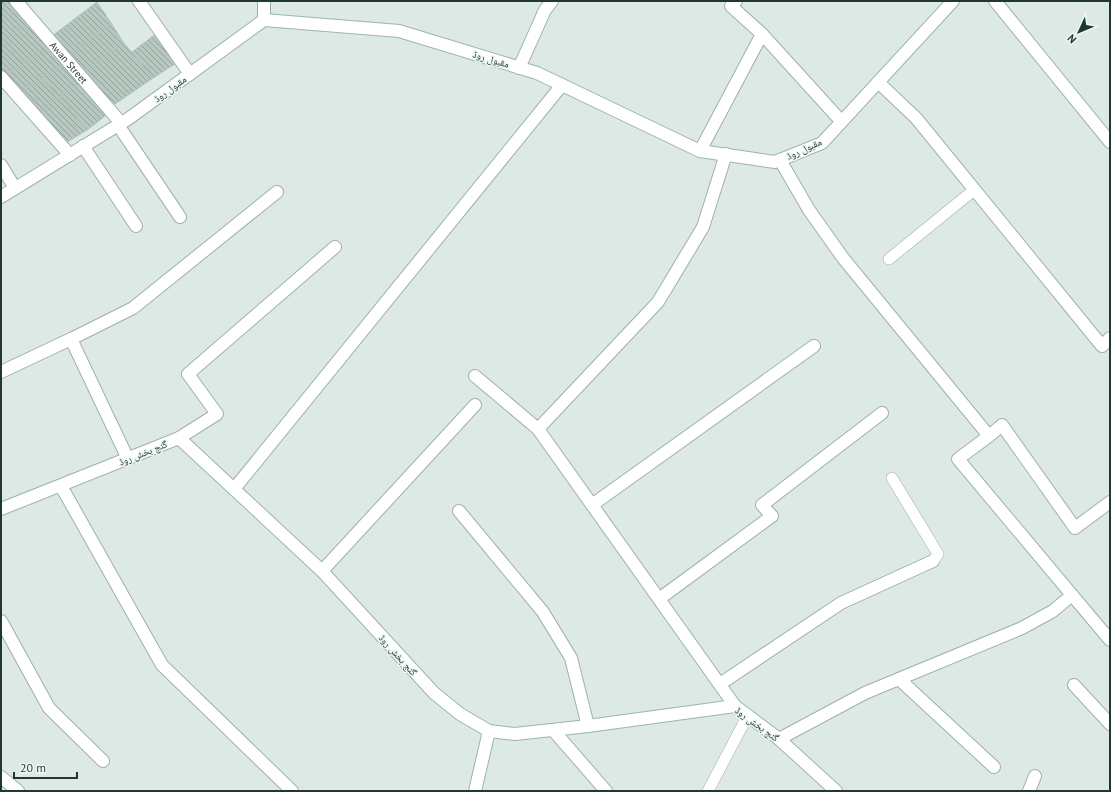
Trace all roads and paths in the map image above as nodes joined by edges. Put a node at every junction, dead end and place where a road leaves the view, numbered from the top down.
1 (16, 1) edge
2 (139, 1) edge
3 (264, 1) edge
4 (552, 1) edge
5 (736, 1) edge
6 (954, 1) edge
7 (995, 1) edge
8 (264, 20) junction
9 (762, 34) junction
10 (518, 68) junction
11 (190, 74) junction
12 (1, 77) edge
13 (878, 82) junction
14 (562, 85) junction
15 (841, 121) junction
16 (120, 124) junction
17 (1110, 142) edge
18 (83, 146) junction
19 (700, 150) junction
20 (70, 154) junction
21 (726, 154) junction
22 (780, 160) junction
23 (1, 165) edge
24 (15, 188) junction
25 (974, 190) junction
26 (278, 192) dead end
27 (1, 197) edge
28 (180, 217) dead end
29 (136, 226) dead end
30 (335, 248) dead end
31 (889, 259) dead end
32 (1110, 338) edge
33 (71, 339) junction
34 (814, 346) dead end
35 (1, 372) edge
36 (475, 376) dead end
37 (475, 405) dead end
38 (882, 413) dead end
39 (538, 429) junction
40 (989, 436) junction
41 (179, 438) junction
42 (128, 459) junction
43 (892, 478) dead end
44 (61, 486) junction
45 (234, 489) junction
46 (1110, 502) edge
47 (592, 505) junction
48 (1, 509) edge
49 (459, 511) dead end
50 (933, 561) joint
51 (322, 570) junction
52 (1072, 595) junction
53 (659, 599) junction
54 (1, 621) edge
55 (1110, 640) edge
56 (900, 679) junction
57 (720, 684) junction
58 (1074, 685) dead end
59 (736, 706) junction
60 (748, 716) junction
61 (1110, 724) edge
62 (588, 726) junction
63 (553, 730) junction
64 (489, 731) junction
65 (779, 739) junction
66 (103, 761) dead end
67 (994, 767) dead end
68 (1035, 776) dead end
69 (1, 777) edge
70 (18, 791) edge
71 (292, 791) edge
72 (475, 791) edge
73 (606, 791) edge
74 (708, 791) edge
75 (836, 791) edge
76 (1028, 791) edge

1 - 16 street, Awan Street
2 - 11 street
3 - 8 street
4 - 10 street
5 - 9 street
6 - 13 street, مقبول روڈ
7 - 17 street
8 - 10 street, مقبول روڈ
8 - 11 street, مقبول روڈ
9 - 15 street
9 - 19 street
10 - 14 street, مقبول روڈ
11 - 16 street, مقبول روڈ
12 - 20 street
13 - 15 street, مقبول روڈ
13 - 25 street
14 - 19 street, مقبول روڈ
14 - 45 street
15 - 22 street, مقبول روڈ
16 - 18 street, مقبول روڈ
16 - 28 street, Awan Street
18 - 20 street, مقبول روڈ
18 - 29 street
19 - 21 street, مقبول روڈ
20 - 24 street, مقبول روڈ
21 - 22 street, مقبول روڈ
21 - 39 street
22 - 40 street
23 - 24 street
24 - 27 street, مقبول روڈ
25 - 31 lane
25 - 32 street
26 - 33 street
30 - 41 street
33 - 35 street
33 - 42 street
34 - 47 street
36 - 39 street
37 - 51 street
38 - 53 street
39 - 47 street
40 - 46 street
40 - 52 street
41 - 42 street, گنج بخش روڈ
41 - 45 street, گنج بخش روڈ
42 - 44 street, گنج بخش روڈ
43 - 50 lane
44 - 48 street, گنج بخش روڈ
44 - 71 street
45 - 51 street, گنج بخش روڈ
47 - 53 street
49 - 62 street
50 - 57 street
51 - 64 street, گنج بخش روڈ
52 - 55 street
52 - 56 street
53 - 57 street
54 - 66 street
56 - 65 street
56 - 67 street
57 - 59 street
58 - 61 street
59 - 60 street, گنج بخش روڈ
59 - 62 street, گنج بخش روڈ
60 - 65 street, گنج بخش روڈ
60 - 74 lane
62 - 63 street, گنج بخش روڈ
63 - 64 street, گنج بخش روڈ
63 - 73 street
64 - 72 street
65 - 75 street, گنج بخش روڈ
68 - 76 street
69 - 70 street

